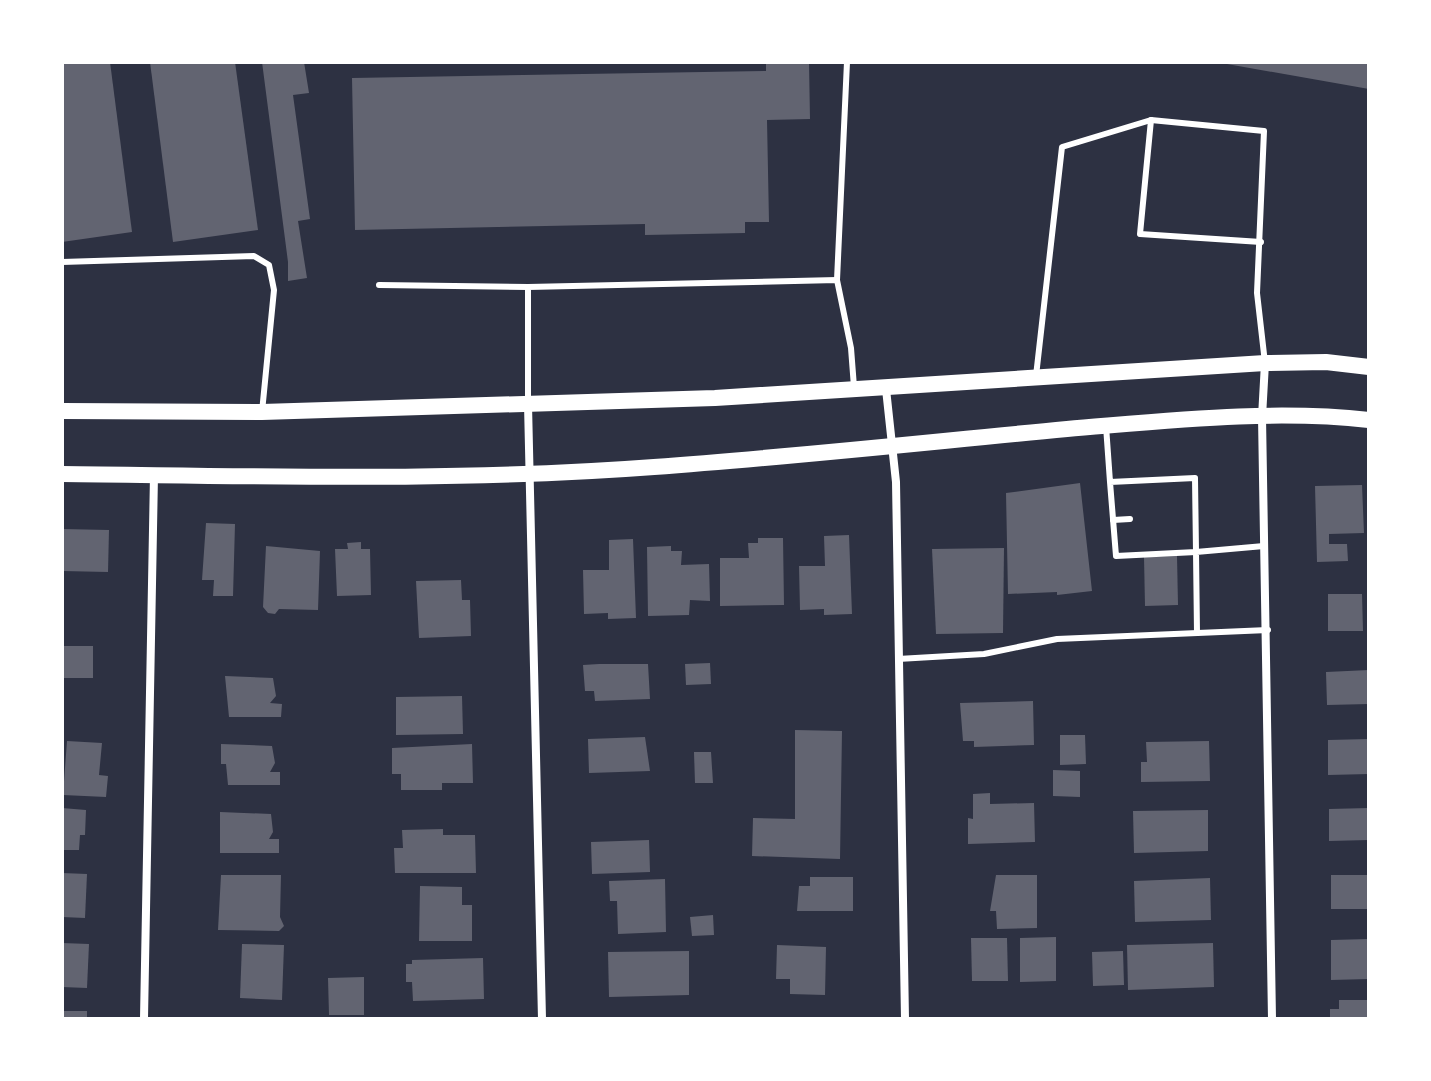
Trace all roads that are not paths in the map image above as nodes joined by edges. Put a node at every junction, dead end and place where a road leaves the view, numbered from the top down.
1 (847, 62) edge
2 (1151, 120) junction
3 (1261, 242) junction
4 (62, 262) edge
5 (837, 280) junction
6 (379, 285) dead end
7 (528, 287) junction
8 (1265, 363) junction
9 (1369, 367) edge
10 (1036, 377) junction
11 (886, 389) junction
12 (854, 390) junction
13 (528, 404) junction
14 (62, 411) edge
15 (262, 412) junction
16 (1262, 417) junction
17 (1369, 420) edge
18 (1106, 426) junction
19 (892, 445) junction
20 (531, 473) junction
21 (62, 474) edge
22 (154, 475) junction
23 (1110, 482) junction
24 (1130, 519) dead end
25 (1113, 520) junction
26 (1264, 546) junction
27 (1196, 552) junction
28 (1268, 630) junction
29 (1197, 633) junction
30 (898, 659) junction
31 (144, 1019) edge
32 (542, 1019) edge
33 (905, 1019) edge
34 (1272, 1019) edge

1 - 5 lane
2 - 3 lane
2 - 3 lane
2 - 10 lane
3 - 8 lane
4 - 15 lane
5 - 7 lane
5 - 12 lane
6 - 7 lane
7 - 13 lane
8 - 9 main road
8 - 10 main road
8 - 16 street
10 - 11 main road
11 - 12 main road
11 - 19 street
12 - 13 main road
13 - 15 main road
13 - 20 street
14 - 15 main road
16 - 17 main road
16 - 18 main road
16 - 26 street
18 - 19 main road
18 - 23 lane
19 - 20 main road
19 - 30 street
20 - 22 main road
20 - 32 street
21 - 22 main road
22 - 31 street
23 - 25 lane
23 - 27 lane
24 - 25 lane
25 - 27 lane
26 - 27 lane
26 - 28 street
27 - 29 lane
28 - 29 lane
28 - 34 street
29 - 30 lane
30 - 33 street

